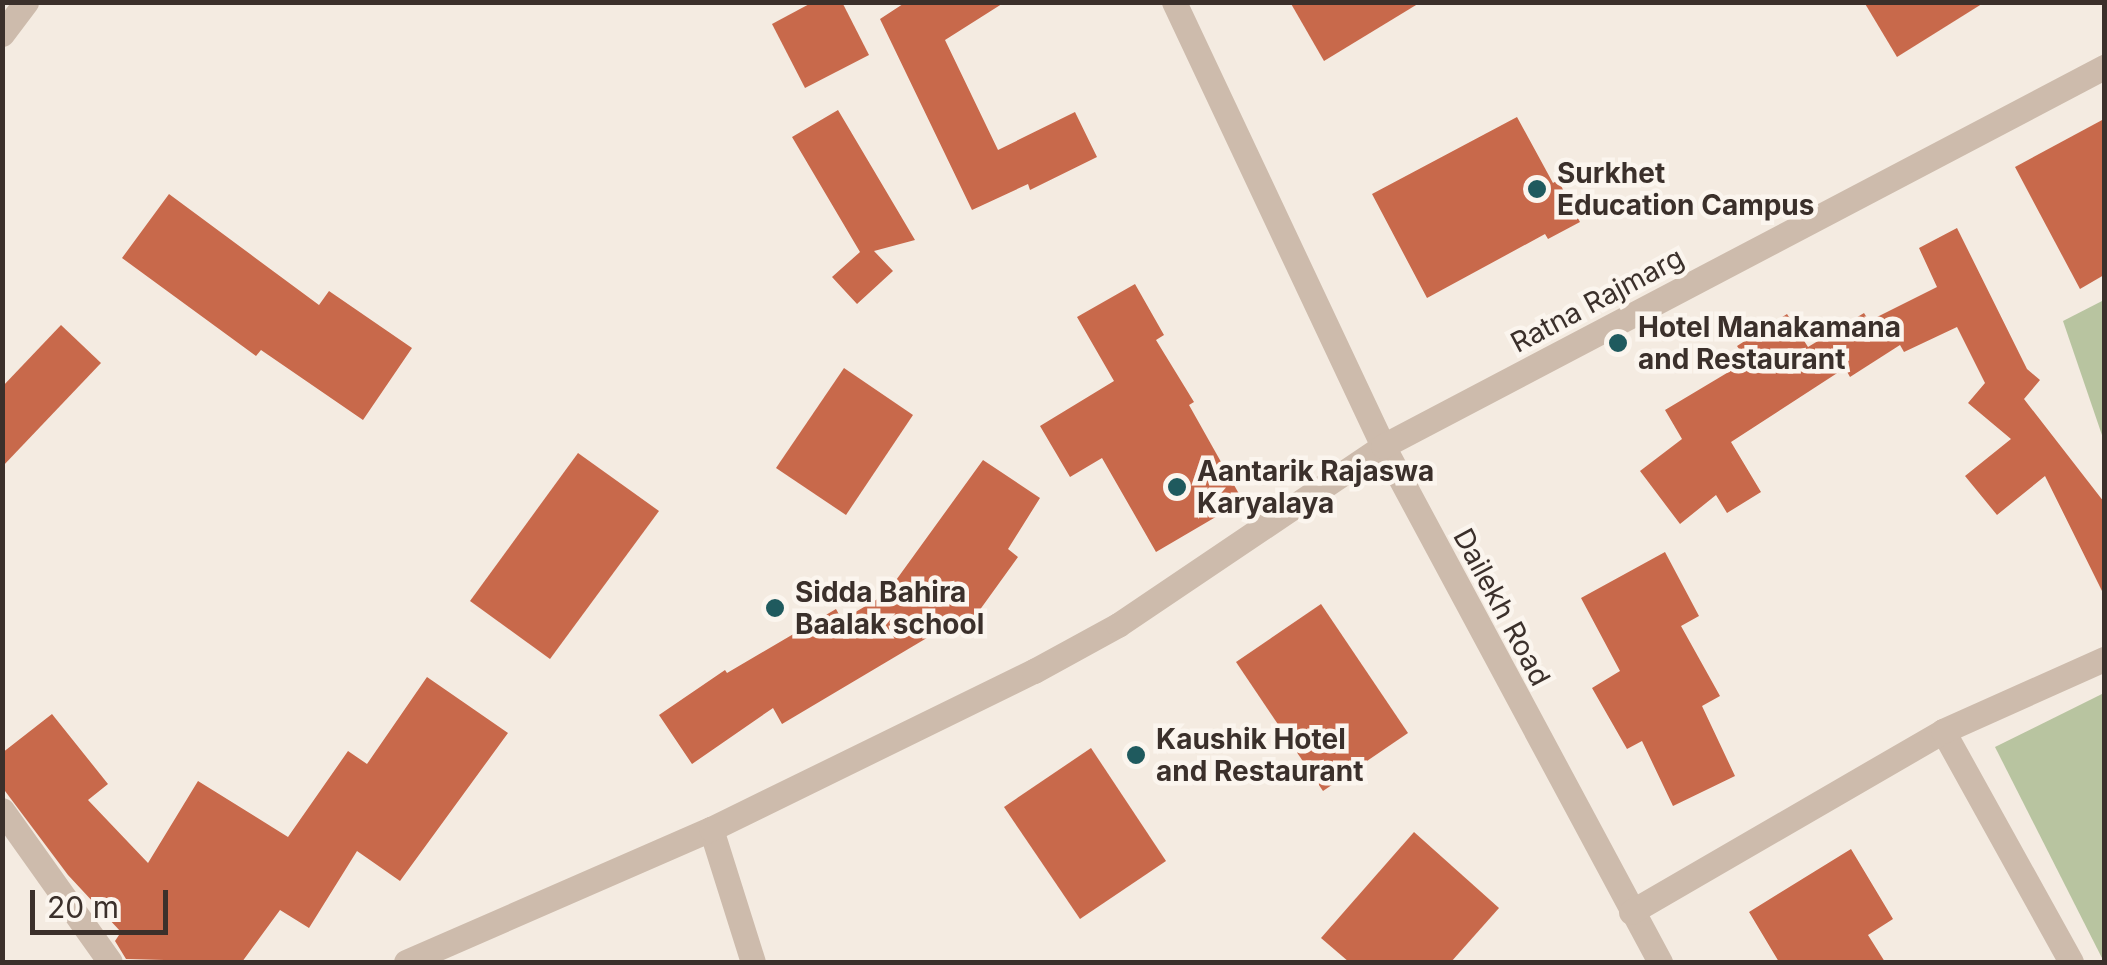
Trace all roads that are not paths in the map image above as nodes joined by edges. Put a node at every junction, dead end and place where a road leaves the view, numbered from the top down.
1 (26, 2) edge
2 (1174, 2) edge
3 (2, 34) edge
4 (2104, 67) edge
5 (1383, 446) junction
6 (2104, 659) edge
7 (1942, 731) junction
8 (2, 810) edge
9 (711, 828) junction
10 (1632, 912) junction
11 (110, 962) edge
12 (406, 962) edge
13 (753, 962) edge
14 (1660, 962) edge
15 (2070, 962) edge

1 - 3 street
2 - 5 street, Dailekh Road
4 - 5 street, Ratna Rajmarg
5 - 9 street, Ratna Rajmarg
5 - 10 street, Dailekh Road
6 - 7 street
7 - 10 street
7 - 15 street
8 - 11 street
9 - 12 street, Ratna Rajmarg
9 - 13 street
10 - 14 street, Dailekh Road

